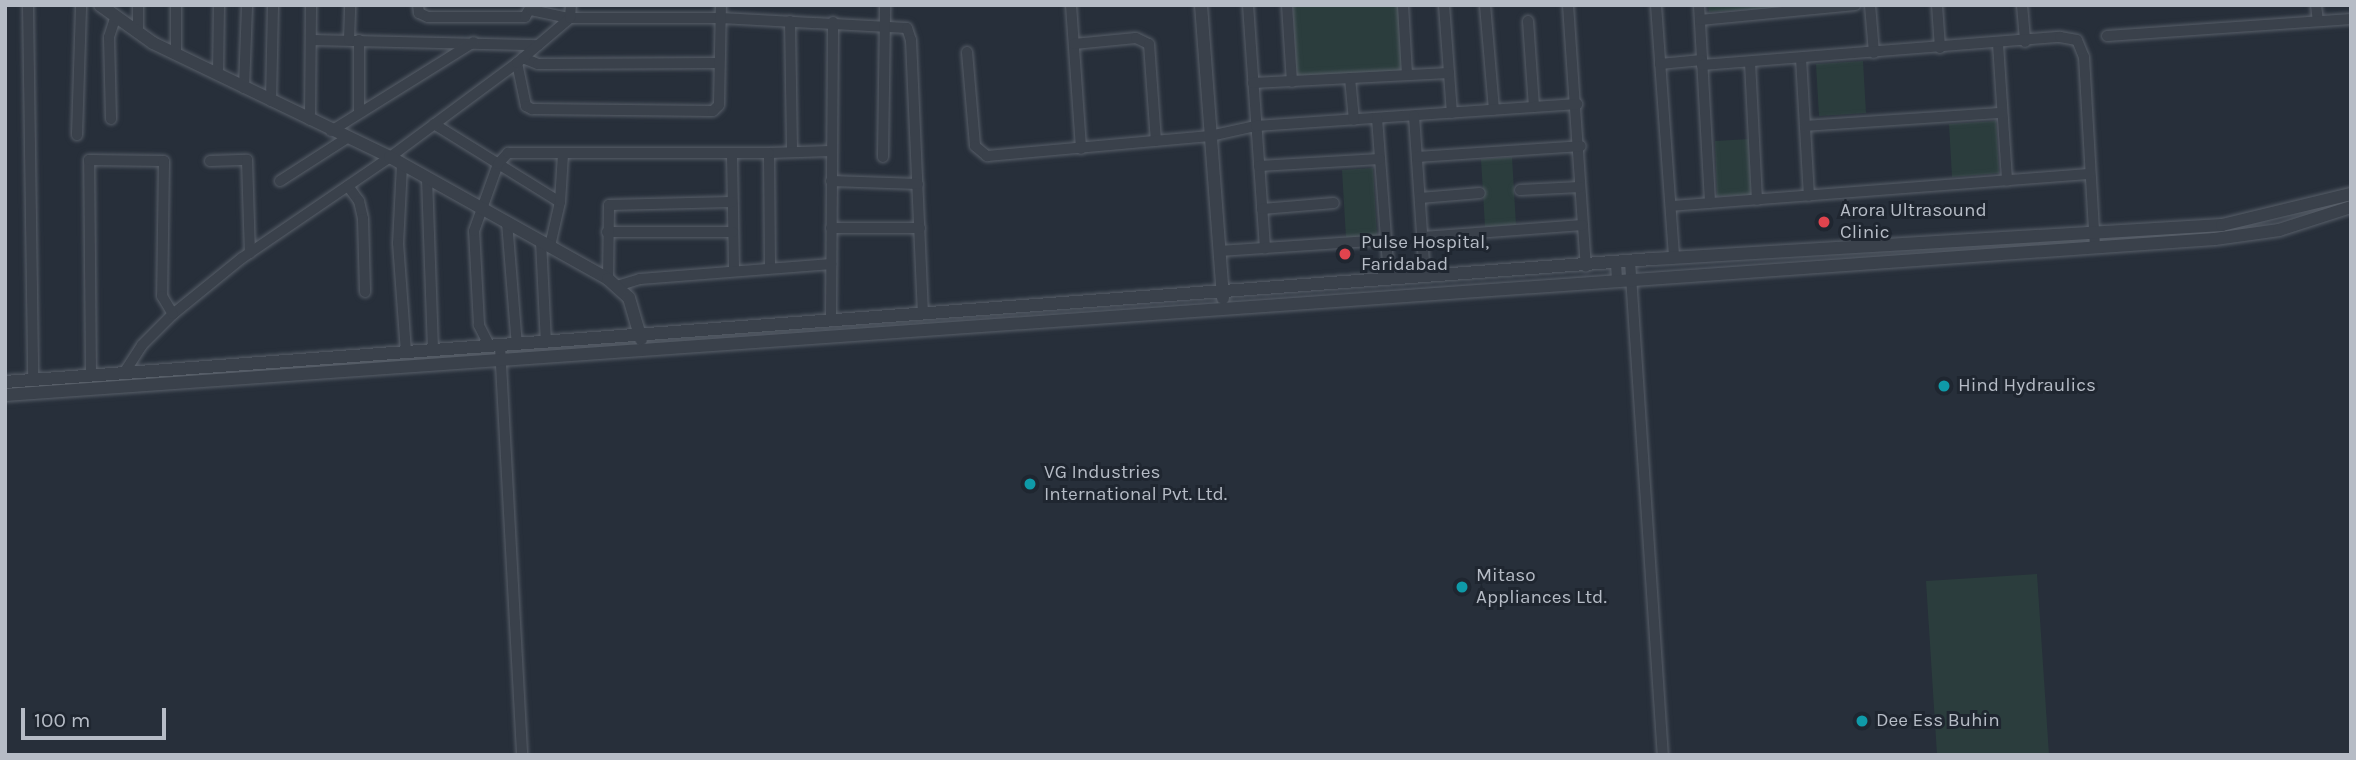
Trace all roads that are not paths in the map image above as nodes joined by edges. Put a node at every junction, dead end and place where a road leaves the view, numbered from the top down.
1 (28, 5) edge
2 (81, 5) edge
3 (100, 5) edge
4 (138, 5) edge
5 (176, 5) edge
6 (219, 5) edge
7 (247, 5) edge
8 (273, 5) edge
9 (311, 5) edge
10 (350, 5) edge
11 (418, 5) edge
12 (571, 5) edge
13 (721, 5) edge
14 (885, 5) edge
15 (1071, 5) edge
16 (1201, 5) edge
17 (1248, 5) edge
18 (1287, 5) edge
19 (1403, 5) edge
20 (1444, 5) edge
21 (1485, 5) edge
22 (1568, 5) edge
23 (1656, 5) edge
24 (1699, 5) edge
25 (1855, 5) edge
26 (1870, 5) edge
27 (1937, 5) edge
28 (2022, 5) edge
29 (2316, 5) edge
30 (531, 8) edge
31 (1790, 8) edge
32 (115, 18) junction
33 (570, 18) junction
34 (721, 18) junction
35 (2351, 19) edge
36 (1700, 20) junction
37 (790, 21) junction
38 (1528, 21) dead end
39 (833, 22) junction
40 (2318, 22) junction
41 (884, 25) junction
42 (138, 33) junction
43 (2107, 36) dead end
44 (311, 40) junction
45 (354, 40) junction
46 (474, 41) junction
47 (2025, 41) junction
48 (1074, 44) junction
49 (1998, 44) junction
50 (538, 45) junction
51 (1940, 48) junction
52 (967, 52) dead end
53 (1874, 53) junction
54 (176, 54) junction
55 (1801, 58) junction
56 (520, 60) junction
57 (1750, 62) junction
58 (719, 63) junction
59 (1702, 63) junction
60 (1660, 64) junction
61 (1449, 73) junction
62 (218, 75) junction
63 (1407, 75) junction
64 (1350, 78) junction
65 (1292, 82) junction
66 (1253, 83) junction
67 (244, 88) junction
68 (271, 101) junction
69 (1577, 104) junction
70 (1534, 107) junction
71 (1494, 110) junction
72 (359, 113) junction
73 (1452, 113) junction
74 (2002, 113) junction
75 (1415, 116) junction
76 (1377, 118) junction
77 (111, 119) dead end
78 (310, 120) junction
79 (1354, 120) junction
80 (435, 124) junction
81 (1256, 126) junction
82 (1805, 126) junction
83 (331, 131) junction
84 (77, 135) dead end
85 (1210, 135) junction
86 (347, 138) junction
87 (1156, 141) junction
88 (1581, 146) junction
89 (1081, 149) junction
90 (831, 150) junction
91 (792, 152) junction
92 (769, 153) junction
93 (563, 154) junction
94 (732, 154) junction
95 (390, 157) junction
96 (883, 157) dead end
97 (1417, 157) junction
98 (1380, 159) junction
99 (210, 160) dead end
100 (498, 164) junction
101 (402, 165) junction
102 (1259, 166) junction
103 (2090, 174) junction
104 (427, 178) junction
105 (280, 181) dead end
106 (831, 181) junction
107 (2007, 181) junction
108 (918, 184) junction
109 (348, 186) junction
110 (1580, 187) junction
111 (1520, 190) dead end
112 (1480, 193) dead end
113 (2351, 194) edge
114 (1809, 196) junction
115 (1420, 198) junction
116 (1757, 200) junction
117 (560, 202) junction
118 (733, 202) junction
119 (1710, 203) junction
120 (1334, 204) dead end
121 (1671, 206) junction
122 (480, 207) junction
123 (2351, 207) edge
124 (1262, 209) junction
125 (508, 222) junction
126 (1583, 225) junction
127 (831, 228) junction
128 (920, 228) junction
129 (2094, 230) junction
130 (607, 232) junction
131 (733, 232) junction
132 (1423, 237) junction
133 (1386, 240) junction
134 (545, 243) junction
135 (2095, 246) junction
136 (1265, 248) junction
137 (1219, 251) junction
138 (250, 253) junction
139 (1674, 258) junction
140 (1630, 261) junction
141 (1616, 262) junction
142 (831, 264) junction
143 (1586, 266) junction
144 (770, 268) junction
145 (734, 271) junction
146 (1425, 276) junction
147 (1631, 277) junction
148 (1389, 278) junction
149 (1616, 279) junction
150 (612, 282) junction
151 (1222, 290) junction
152 (365, 292) dead end
153 (1224, 307) junction
154 (923, 312) junction
155 (173, 314) junction
156 (831, 318) junction
157 (640, 332) junction
158 (546, 342) junction
159 (517, 345) junction
160 (495, 346) junction
161 (642, 350) junction
162 (433, 351) junction
163 (406, 353) junction
164 (501, 360) junction
165 (124, 373) junction
166 (92, 376) junction
167 (33, 380) junction
168 (5, 382) edge
169 (5, 395) edge
170 (522, 755) edge
171 (1663, 755) edge

1 - 167 street
2 - 84 street
3 - 32 street
4 - 42 street
5 - 54 street
6 - 62 street
7 - 67 street
8 - 68 street
9 - 44 street
10 - 45 street
11 - 30 street
12 - 33 street
13 - 34 street
14 - 41 street
15 - 48 street
16 - 85 street
17 - 66 street
18 - 65 street
19 - 63 street
20 - 61 street
21 - 71 street
22 - 69 street
23 - 60 street
24 - 36 street
25 - 31 street
26 - 53 street
27 - 51 street
28 - 47 street
29 - 40 street
30 - 33 street
31 - 36 street
32 - 42 street
32 - 77 street
33 - 34 street
33 - 50 street
34 - 37 street
34 - 58 street
35 - 40 street
36 - 59 street
37 - 39 street
37 - 91 street
38 - 70 street
39 - 41 street
39 - 90 street
40 - 43 street
41 - 96 street
41 - 108 street
42 - 54 street
44 - 45 street
44 - 78 street
45 - 46 street
45 - 72 street
46 - 50 street
46 - 72 street
47 - 49 street
47 - 103 street
48 - 87 street
48 - 89 street
49 - 51 street
49 - 74 street
50 - 56 street
51 - 53 street
52 - 89 street
53 - 55 street
54 - 62 street
55 - 57 street
55 - 82 street
56 - 58 street
56 - 58 street
56 - 80 street
57 - 59 street
57 - 116 street
59 - 60 street
59 - 119 street
60 - 121 street
61 - 63 street
61 - 73 street
62 - 67 street
63 - 64 street
64 - 65 street
64 - 79 street
65 - 66 street
66 - 81 street
67 - 68 street
68 - 78 street
69 - 70 street
69 - 88 street
70 - 71 street
71 - 73 street
72 - 83 street
73 - 75 street
74 - 82 street
74 - 107 street
75 - 76 street
75 - 97 street
76 - 79 street
76 - 98 street
78 - 83 street
79 - 81 street
80 - 95 street
80 - 100 street
81 - 85 street
81 - 102 street
82 - 114 street
83 - 86 street
85 - 87 street
85 - 137 street
86 - 95 street
86 - 105 street
87 - 89 street
88 - 97 street
88 - 110 street
90 - 91 street
90 - 106 street
91 - 92 street
92 - 94 street
92 - 144 street
93 - 94 street
93 - 100 street
93 - 117 street
94 - 118 street
95 - 101 street
95 - 109 street
97 - 115 street
98 - 102 street
98 - 133 street
99 - 138 street
100 - 117 street
100 - 122 street
101 - 104 street
101 - 163 street
102 - 124 street
103 - 107 street
103 - 129 street
104 - 122 street
104 - 162 street
106 - 108 street
106 - 127 street
107 - 114 street
108 - 128 street
109 - 138 street
109 - 152 street
110 - 111 street
110 - 126 street
112 - 115 street
113 - 129 street
114 - 116 street
115 - 132 street
116 - 119 street
117 - 134 street
118 - 130 street
118 - 131 street
119 - 121 street
120 - 124 street
121 - 139 street
122 - 125 street
122 - 160 street
123 - 135 street
124 - 136 street
125 - 134 street
125 - 159 street
126 - 132 street
126 - 143 street
127 - 128 street
127 - 142 street
128 - 154 street
129 - 135 street
129 - 139 street
130 - 131 street
130 - 150 street
131 - 145 street
132 - 146 street
133 - 136 street
133 - 148 street
134 - 150 street
134 - 158 street
135 - 147 street
136 - 137 street
137 - 151 street
138 - 155 street
139 - 140 street
140 - 141 street
140 - 147 street
141 - 143 street
141 - 149 street
142 - 144 street
142 - 156 street
143 - 146 street
144 - 145 street
145 - 150 street
146 - 148 street
147 - 149 street
147 - 171 street
148 - 151 street
149 - 153 street
150 - 157 street
151 - 153 street
151 - 154 street
153 - 161 street
154 - 156 street
155 - 165 street
155 - 166 street
156 - 157 street
157 - 158 street
157 - 161 street
158 - 159 street
159 - 160 street
160 - 162 street
160 - 164 street
161 - 164 street
162 - 163 street
163 - 165 street
164 - 169 street
164 - 170 street
165 - 166 street
166 - 167 street
167 - 168 street

